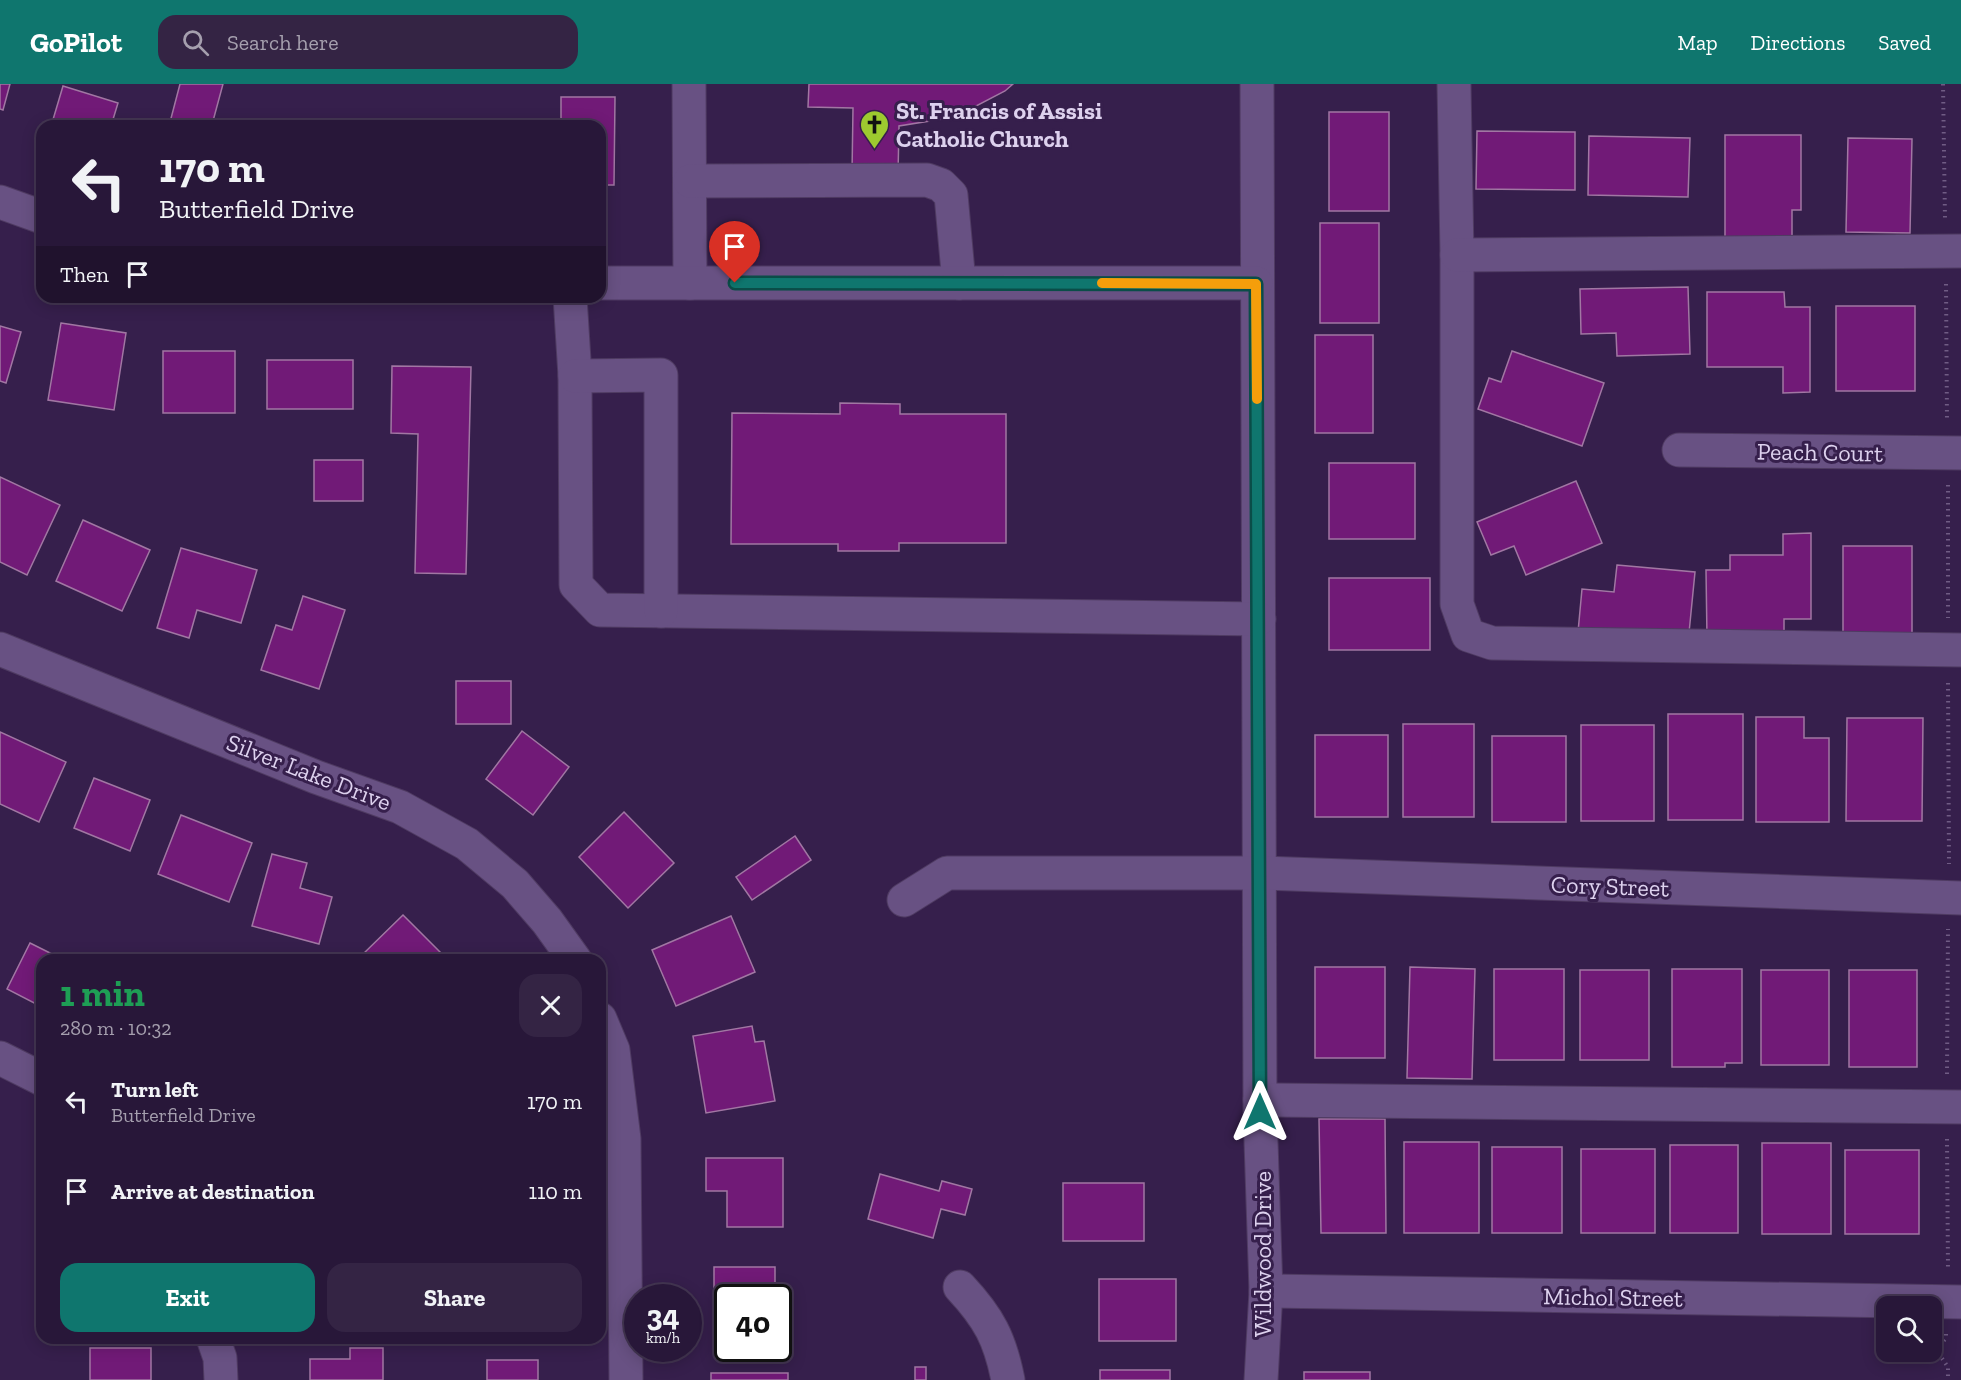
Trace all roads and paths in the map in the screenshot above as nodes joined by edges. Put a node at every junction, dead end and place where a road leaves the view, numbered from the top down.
1 (689, 84) edge
2 (1257, 84) edge
3 (1454, 84) edge
4 (1943, 84) edge
5 (690, 181) junction
6 (0, 202) edge
7 (36, 215) edge
8 (1953, 251) edge
9 (1457, 255) junction
10 (606, 283) edge
11 (690, 283) junction
12 (959, 283) junction
13 (1256, 284) junction
14 (570, 303) edge
15 (575, 376) junction
16 (1679, 450) dead end
17 (1954, 453) edge
18 (661, 610) junction
19 (1259, 619) junction
20 (0, 649) edge
21 (1955, 650) edge
22 (1260, 873) junction
23 (1955, 898) edge
24 (904, 900) dead end
25 (571, 954) edge
26 (606, 1033) edge
27 (0, 1058) edge
28 (36, 1076) edge
29 (1260, 1100) junction
30 (1954, 1107) edge
31 (960, 1287) dead end
32 (1266, 1291) junction
33 (1955, 1302) edge
34 (215, 1344) edge
35 (221, 1380) edge
36 (626, 1380) edge
37 (1008, 1380) edge
38 (1261, 1380) edge
39 (1948, 1380) edge

1 - 5 street
2 - 13 street, Wildwood Drive
3 - 9 street
4 - 8 path
5 - 11 street
5 - 12 street
6 - 7 street
8 - 9 street
8 - 17 path
9 - 21 street
10 - 11 street
11 - 12 street
12 - 13 street
13 - 19 street, Wildwood Drive
14 - 15 street
15 - 18 street
15 - 18 street
16 - 17 street, Peach Court
17 - 21 path
18 - 19 street
19 - 22 street, Wildwood Drive
20 - 25 street, Silver Lake Drive
21 - 23 path
22 - 23 street, Cory Street
22 - 24 street, Cory Street
22 - 29 street, Wildwood Drive
23 - 30 path
26 - 36 street
27 - 28 street
29 - 30 street
29 - 32 street, Wildwood Drive
30 - 33 path
31 - 37 street
32 - 33 street, Michol Street
32 - 38 street, Wildwood Drive
33 - 39 path
34 - 35 street

